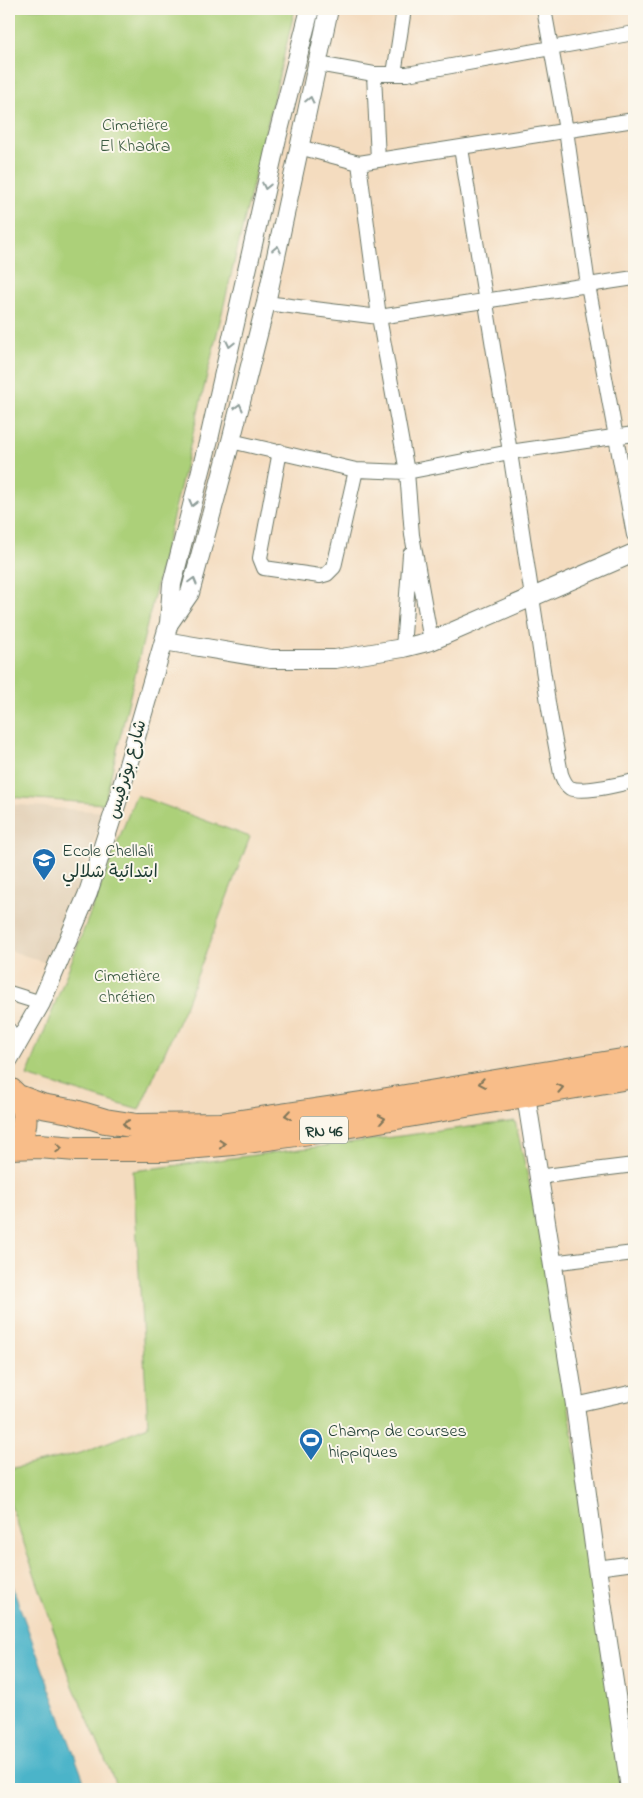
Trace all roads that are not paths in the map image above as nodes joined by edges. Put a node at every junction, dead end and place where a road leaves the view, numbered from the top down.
1 (310, 9) edge
2 (329, 9) edge
3 (404, 9) edge
4 (544, 9) edge
5 (634, 33) edge
6 (552, 48) junction
7 (318, 64) junction
8 (374, 74) junction
9 (394, 74) junction
10 (634, 120) edge
11 (566, 130) junction
12 (299, 147) junction
13 (461, 148) junction
14 (378, 160) junction
15 (359, 163) junction
16 (634, 278) edge
17 (588, 285) junction
18 (485, 301) junction
19 (266, 303) junction
20 (379, 317) junction
21 (634, 434) edge
22 (616, 438) junction
23 (231, 440) junction
24 (280, 452) junction
25 (510, 452) junction
26 (356, 470) junction
27 (407, 472) junction
28 (412, 535) junction
29 (634, 535) edge
30 (634, 553) edge
31 (532, 598) junction
32 (169, 623) junction
33 (164, 641) junction
34 (431, 641) junction
35 (402, 648) junction
36 (634, 781) edge
37 (9, 993) edge
38 (41, 1004) junction
39 (9, 1030) edge
40 (13, 1052) edge
41 (634, 1059) edge
42 (634, 1076) edge
43 (523, 1086) junction
44 (14, 1093) edge
45 (10, 1148) edge
46 (634, 1166) edge
47 (538, 1176) junction
48 (634, 1253) edge
49 (551, 1263) junction
50 (634, 1392) edge
51 (575, 1405) junction
52 (634, 1563) edge
53 (596, 1568) junction
54 (630, 1789) edge

1 -> 32 street
2 - 7 street
3 - 9 street
4 - 6 street
5 - 6 street
6 - 9 street
6 - 11 street
7 - 8 street
12 -> 7 street
8 - 9 street
8 - 14 street
10 - 11 street
11 - 13 street
11 - 17 street
12 - 15 street
19 -> 12 street
13 - 14 street
13 - 18 street
14 - 15 street
15 - 20 street
16 - 17 street
17 - 18 street
17 - 22 street
18 - 20 street
18 - 25 street
19 - 20 street
23 -> 19 street
20 - 27 street
21 - 22 street
22 - 25 street
22 - 29 street
23 - 24 street
32 -> 23 street
24 - 26 street
24 - 26 street
25 - 27 street
25 - 31 street
26 - 27 street
27 - 28 street
28 - 34 street
28 - 35 street
30 - 31 street
31 - 34 street
31 - 36 street
32 - 33 street, شارع بوترفيس
33 - 35 street
33 - 38 street, شارع بوترفيس
34 - 35 street
37 - 38 street
38 - 40 street, شارع بوترفيس
39 - 40 street
41 - 43 highway, RN 46
43 -> 42 highway, RN 46
43 -> 44 highway, RN 46
45 -> 43 highway, RN 46
43 - 47 street
44 - 45 highway
46 - 47 street
47 - 49 street
48 - 49 street
49 - 51 street
50 - 51 street
51 - 53 street
52 - 53 street
53 - 54 street

